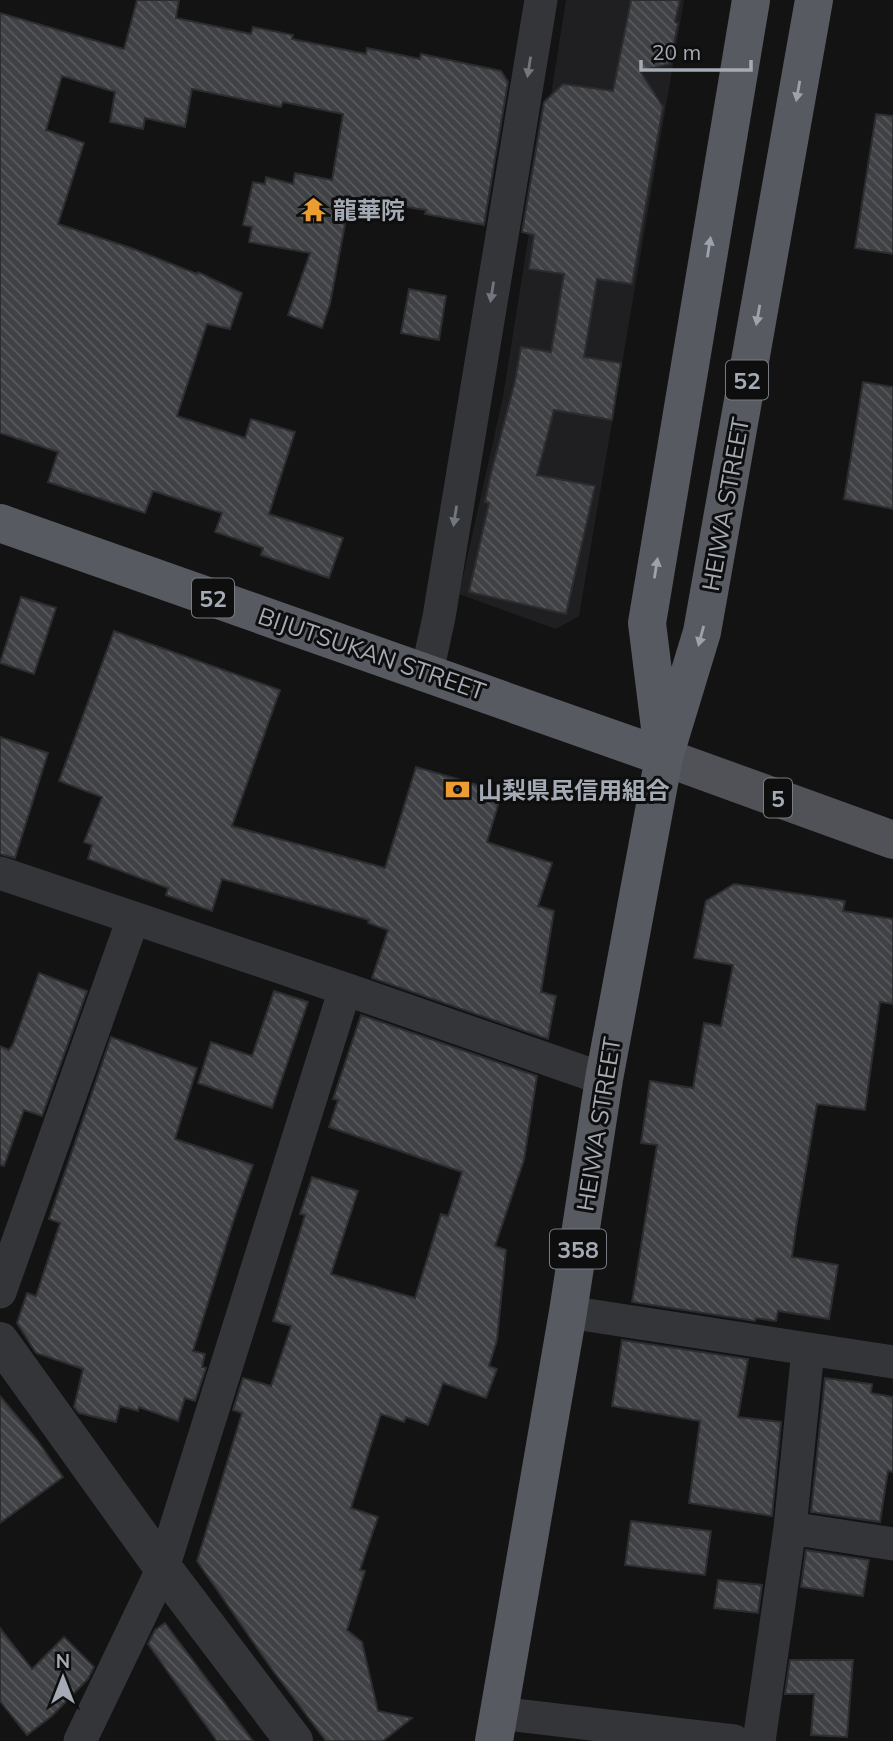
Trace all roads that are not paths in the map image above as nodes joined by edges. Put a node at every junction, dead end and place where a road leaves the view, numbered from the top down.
1 (541, 0) edge
2 (751, 0) edge
3 (814, 0) edge
4 (0, 523) edge
5 (427, 672) junction
6 (664, 757) junction
7 (893, 840) edge
8 (0, 873) edge
9 (133, 919) junction
10 (345, 989) junction
11 (604, 1079) junction
12 (0, 1292) edge
13 (568, 1312) junction
14 (0, 1340) edge
15 (808, 1350) junction
16 (893, 1362) edge
17 (790, 1528) junction
18 (893, 1544) edge
19 (163, 1568) junction
20 (496, 1727) edge
21 (80, 1741) edge
22 (294, 1741) edge
23 (734, 1741) edge
24 (759, 1741) edge

1 -> 5 street
6 -> 2 highway, HEIWA STREET / 52
3 -> 6 highway, HEIWA STREET / 52
4 - 5 highway, BIJUTSUKAN STREET / 52
5 - 6 highway, BIJUTSUKAN STREET / 52
6 - 7 main road, 5
6 - 11 highway, HEIWA STREET / 358
8 - 9 street
9 - 10 street
9 - 12 street
10 - 11 street
10 - 19 street
11 - 13 highway, HEIWA STREET / 358
13 - 15 street
13 - 20 highway, HEIWA STREET / 358
14 - 19 street
15 - 16 street
15 - 17 street
17 - 18 street
17 - 24 street
19 - 21 street
19 - 22 street
20 - 23 street

